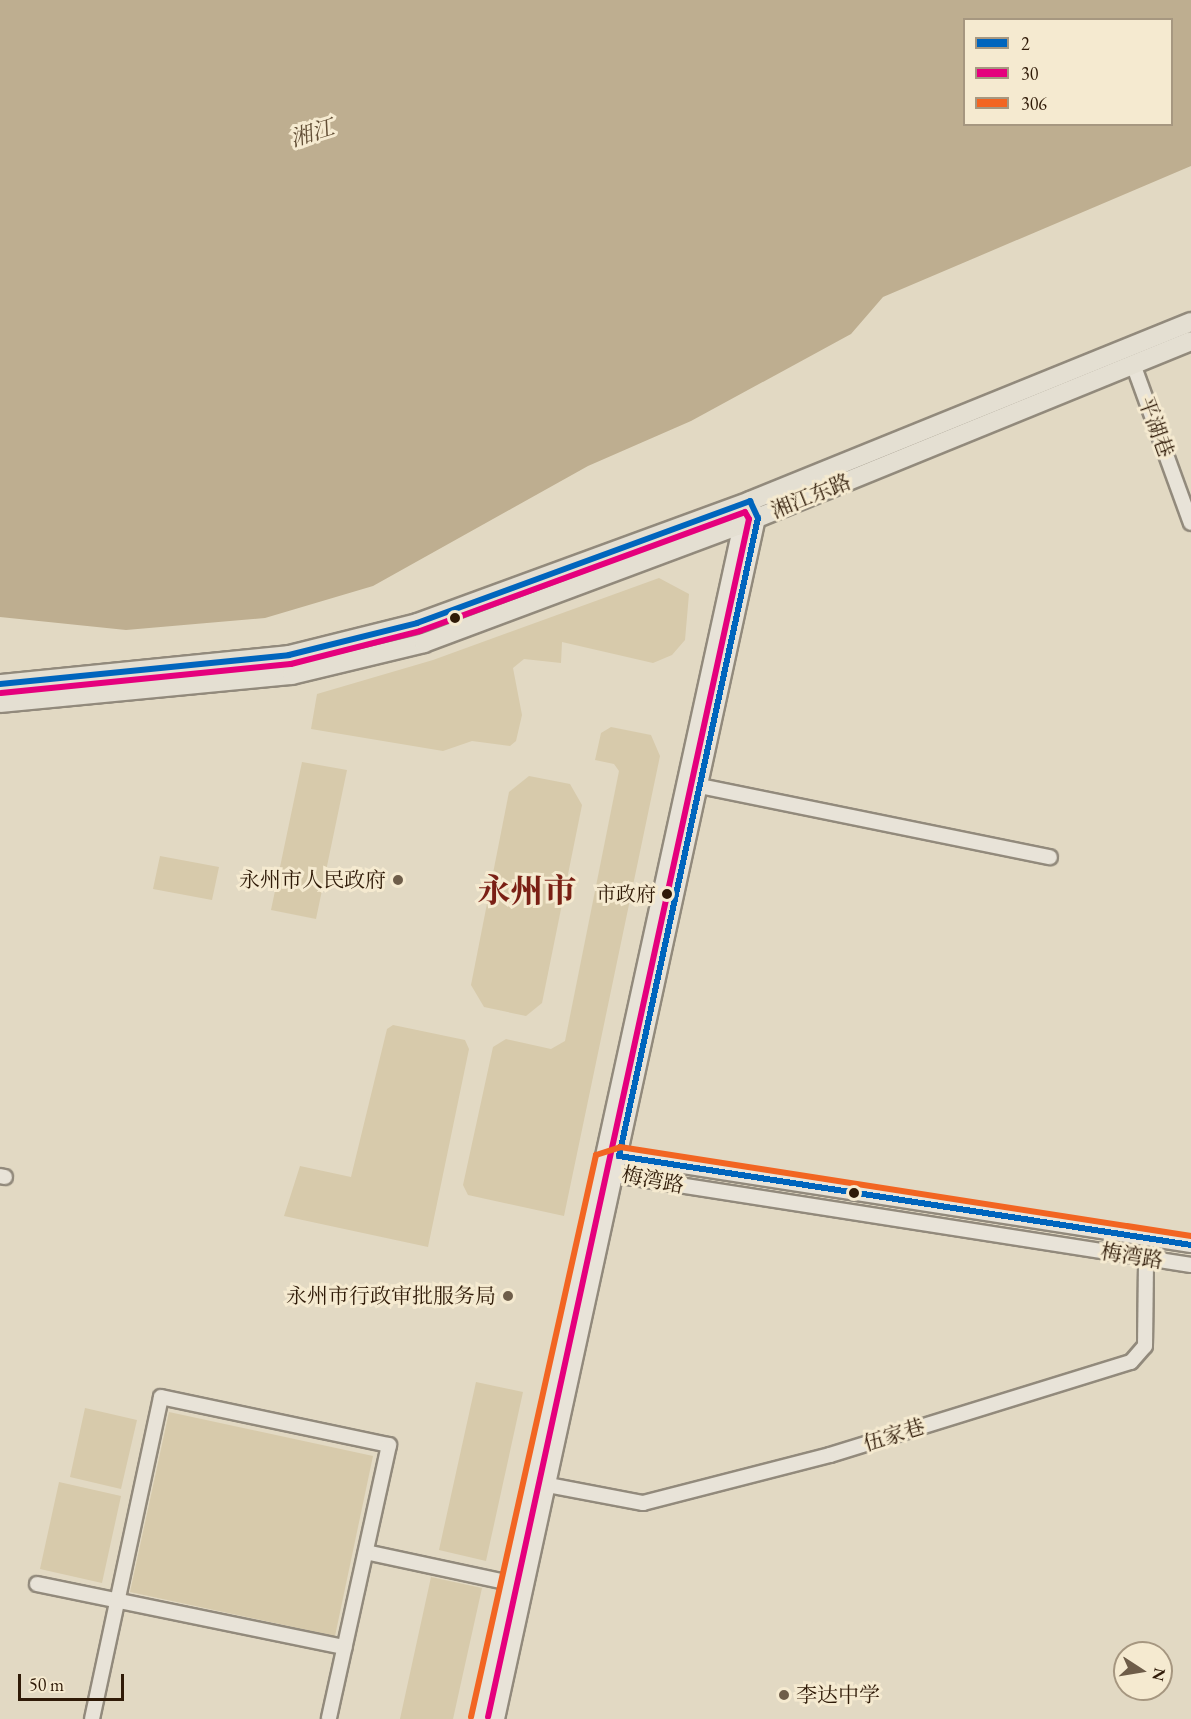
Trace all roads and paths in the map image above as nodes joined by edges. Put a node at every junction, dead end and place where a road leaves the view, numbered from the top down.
1 (1191, 322) edge
2 (1191, 341) edge
3 (1133, 364) junction
4 (754, 509) junction
5 (1191, 523) edge
6 (740, 525) junction
7 (0, 684) edge
8 (0, 703) edge
9 (699, 786) junction
10 (1050, 857) dead end
11 (620, 1156) junction
12 (602, 1163) junction
13 (615, 1175) junction
14 (1191, 1245) edge
15 (1146, 1258) junction
16 (1191, 1265) edge
17 (548, 1485) junction
18 (366, 1552) junction
19 (510, 1582) junction
20 (37, 1584) dead end
21 (118, 1600) junction
22 (345, 1647) junction
23 (92, 1719) edge
24 (328, 1719) edge
25 (480, 1719) edge
26 (497, 1719) edge

1 - 4 main road, 湘江东路
2 - 3 main road, 湘江东路
3 - 4 main road, 湘江东路
3 - 5 street, 平湖巷
4 - 6 main road, 湘江东路
4 - 7 main road, 湘江东路
4 - 9 street
6 - 8 main road, 湘江东路
6 - 12 street
9 - 10 street
9 - 11 street
11 - 12 street, 梅湾路
11 - 13 street
11 - 14 street, 梅湾路
12 - 13 street, 梅湾路
12 - 19 street
13 - 15 street, 梅湾路
13 - 17 street
15 - 16 street, 梅湾路
15 - 17 street, 伍家巷
17 - 26 street
18 - 19 street
18 - 21 street
18 - 22 street
19 - 25 street
20 - 21 street
21 - 22 street
21 - 23 street
22 - 24 street

